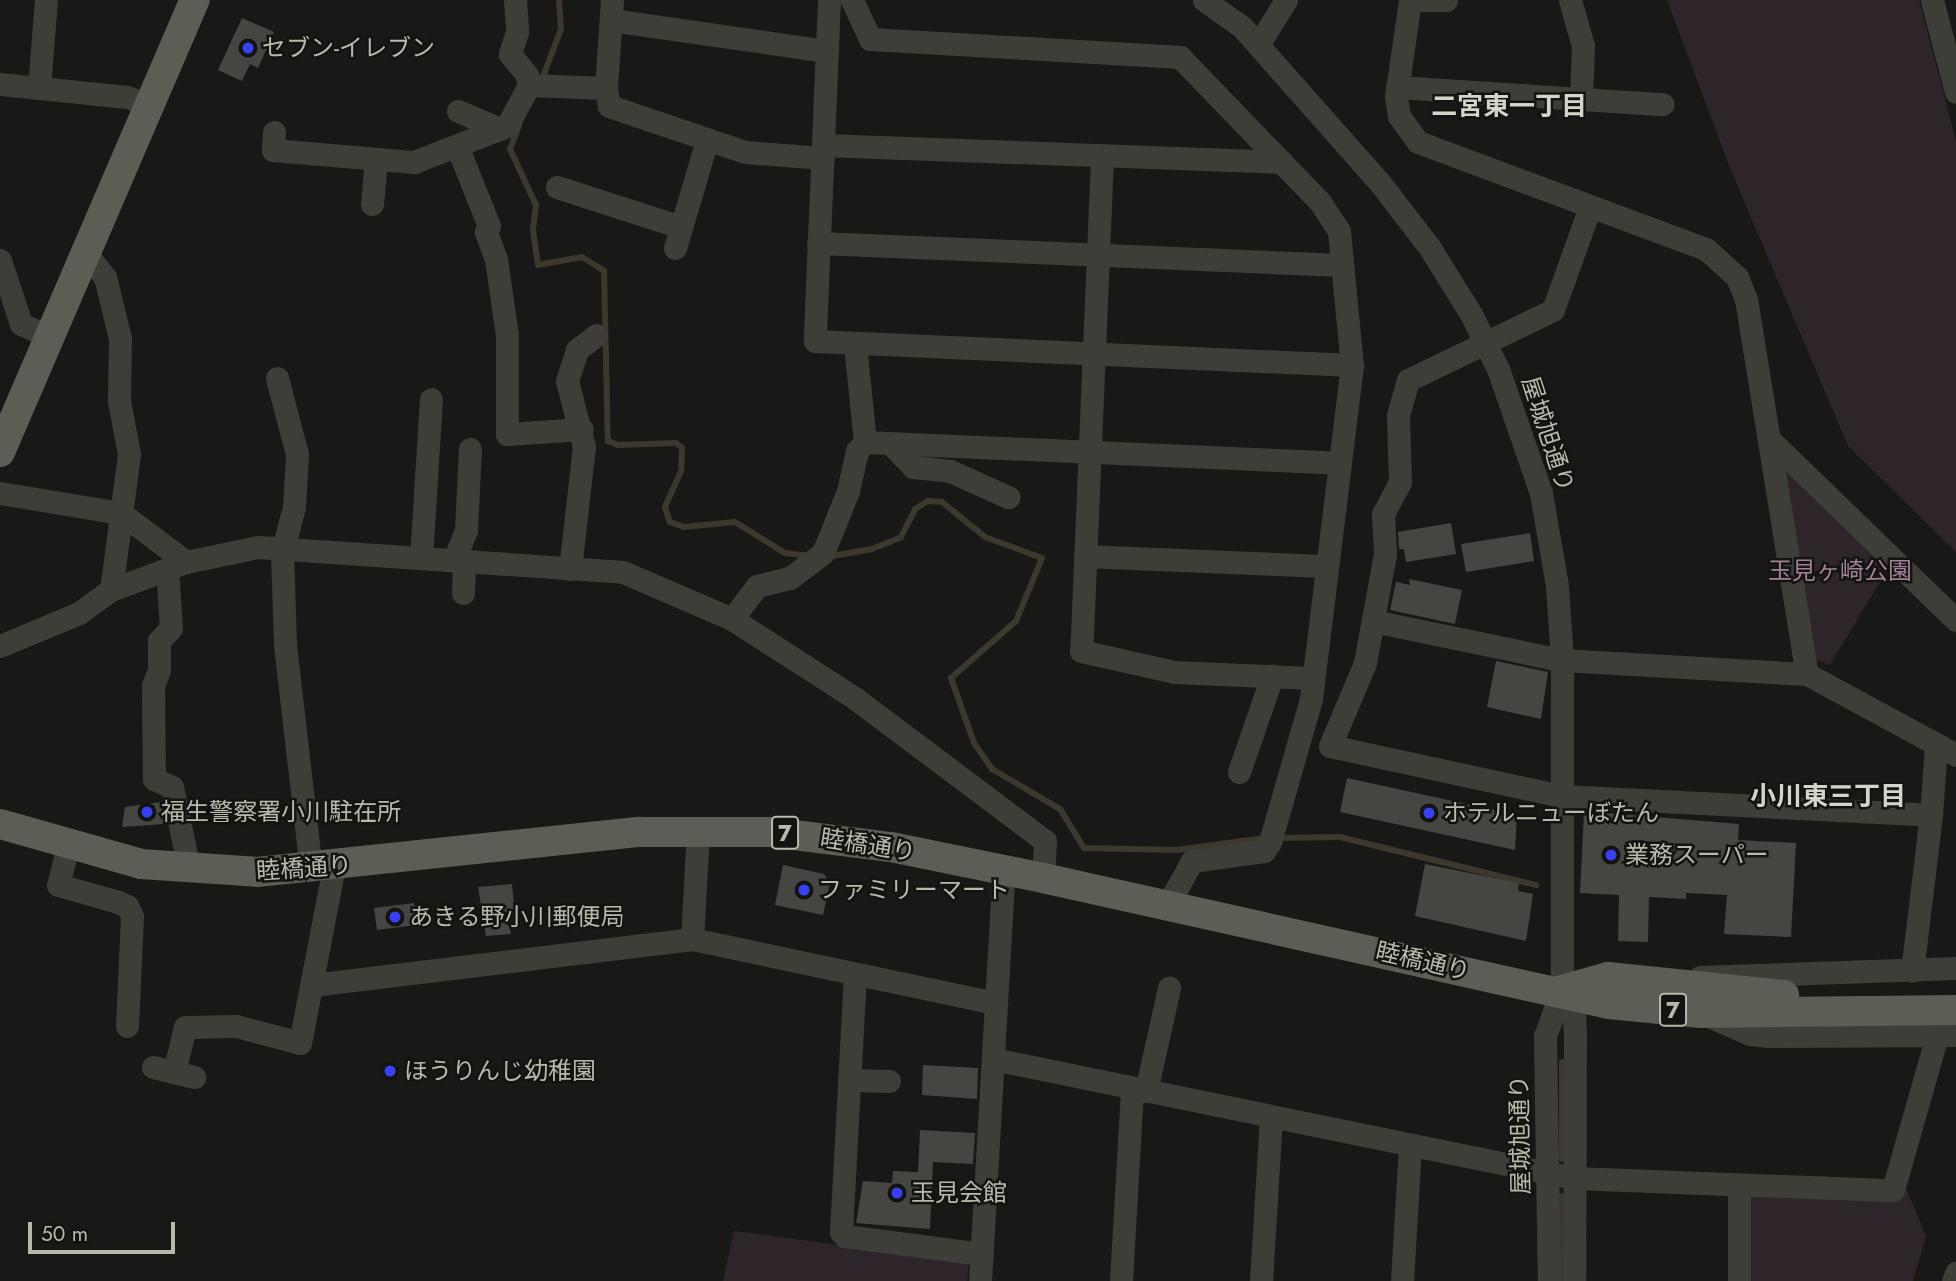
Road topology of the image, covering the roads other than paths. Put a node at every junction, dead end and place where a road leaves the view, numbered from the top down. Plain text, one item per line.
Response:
1 (47, 0) edge
2 (195, 0) edge
3 (515, 0) edge
4 (829, 0) edge
5 (852, 0) edge
6 (1205, 0) edge
7 (1286, 0) edge
8 (1410, 0) edge
9 (1446, 0) edge
10 (1570, 0) edge
11 (1932, 0) edge
12 (611, 10) edge
13 (870, 40) junction
14 (827, 44) junction
15 (1258, 45) junction
16 (0, 84) edge
17 (537, 86) junction
18 (1397, 87) junction
19 (39, 88) junction
20 (606, 88) junction
21 (1956, 92) edge
22 (1581, 99) junction
23 (1662, 104) dead end
24 (150, 105) junction
25 (458, 111) dead end
26 (500, 129) junction
27 (274, 132) dead end
28 (706, 140) junction
29 (457, 146) junction
30 (823, 151) junction
31 (1102, 158) junction
32 (376, 159) junction
33 (1282, 162) junction
34 (557, 187) dead end
35 (372, 204) dead end
36 (1590, 208) junction
37 (818, 243) junction
38 (86, 253) junction
39 (1097, 255) junction
40 (0, 260) edge
41 (1342, 265) junction
42 (596, 335) dead end
43 (50, 337) junction
44 (1485, 341) junction
45 (855, 344) junction
46 (1093, 356) junction
47 (1352, 365) junction
48 (277, 378) dead end
49 (431, 399) dead end
50 (582, 429) junction
51 (1770, 440) junction
52 (865, 442) junction
53 (891, 444) junction
54 (470, 449) dead end
55 (0, 452) edge
56 (1090, 455) junction
57 (1340, 463) junction
58 (0, 493) edge
59 (1008, 497) dead end
60 (121, 513) junction
61 (287, 546) junction
62 (1085, 556) junction
63 (421, 558) junction
64 (459, 561) junction
65 (176, 566) junction
66 (1327, 566) junction
67 (570, 569) junction
68 (111, 590) junction
69 (463, 593) dead end
70 (732, 619) junction
71 (1956, 620) edge
72 (1373, 621) junction
73 (0, 646) edge
74 (1562, 660) junction
75 (1807, 674) junction
76 (1272, 676) junction
77 (1313, 678) junction
78 (1946, 750) edge
79 (1239, 772) dead end
80 (1562, 796) junction
81 (1931, 815) junction
82 (0, 824) edge
83 (698, 830) junction
84 (68, 846) junction
85 (323, 868) junction
86 (189, 869) junction
87 (1004, 870) junction
88 (1044, 878) junction
89 (1168, 904) junction
90 (692, 939) junction
91 (1956, 968) edge
92 (1912, 971) junction
93 (855, 974) junction
94 (1655, 982) junction
95 (312, 985) junction
96 (1168, 988) dead end
97 (1562, 990) junction
98 (1956, 992) edge
99 (996, 1003) junction
100 (1786, 1004) junction
101 (1956, 1010) edge
102 (1702, 1013) junction
103 (127, 1026) dead end
104 (1947, 1036) edge
105 (993, 1059) junction
106 (174, 1072) dead end
107 (849, 1080) junction
108 (889, 1081) dead end
109 (1139, 1089) junction
110 (1271, 1117) junction
111 (1410, 1146) junction
112 (1547, 1173) junction
113 (1574, 1178) junction
114 (1739, 1185) junction
115 (982, 1254) junction
116 (1956, 1273) edge
117 (980, 1281) edge
118 (1121, 1281) edge
119 (1261, 1281) edge
120 (1402, 1281) edge
121 (1549, 1281) edge
122 (1574, 1281) edge
123 (1739, 1281) edge
124 (1953, 1281) edge

1 - 19 street
2 - 24 main road
3 - 17 street
4 - 14 street
5 - 13 street
6 - 15 street, 屋城旭通り
7 - 15 street
8 - 9 street
8 - 18 street
10 - 22 street
11 - 21 street
12 - 14 street
12 - 20 street
13 - 14 street
13 - 33 street
14 - 30 street
15 - 44 street, 屋城旭通り
16 - 19 street
17 - 20 street
17 - 26 street
18 - 22 street
18 - 36 street
19 - 24 street
20 - 28 street
22 - 23 street
24 - 38 main road
25 - 26 street
26 - 29 street
27 - 32 street
28 - 30 street
28 - 34 street
29 - 32 street
29 - 50 street
30 - 31 street
30 - 37 street
31 - 33 street
31 - 39 street
32 - 35 street
33 - 41 street
36 - 44 street
36 - 51 street
37 - 39 street
37 - 45 street
38 - 43 main road
38 - 60 street
39 - 41 street
39 - 46 street
40 - 43 street
41 - 47 street
42 - 50 street
43 - 55 main road
44 - 72 street
44 - 74 street, 屋城旭通り
45 - 46 street
45 - 52 street
46 - 47 street
46 - 56 street
47 - 57 street
48 - 61 street
49 - 63 street
50 - 67 street
51 - 71 street
51 - 75 street
52 - 53 street
52 - 70 street
53 - 56 street
53 - 59 street
54 - 64 street
56 - 57 street
56 - 62 street
57 - 66 street
58 - 60 street
60 - 65 street
60 - 68 street
61 - 63 street
61 - 65 street
61 - 85 street
62 - 66 street
62 - 76 street
63 - 64 street
64 - 67 street
64 - 69 street
65 - 68 street
65 - 86 street
66 - 77 street
67 - 70 street
68 - 73 street
70 - 88 street
72 - 74 street
72 - 80 street
74 - 75 street
74 - 80 street, 屋城旭通り
75 - 78 street
76 - 77 street
76 - 79 street
77 - 89 street
78 - 81 street
80 - 81 street
80 - 97 street, 屋城旭通り
81 - 92 street
82 - 84 main road, 睦橋通り / 7
83 - 85 main road, 睦橋通り / 7
83 - 87 main road, 睦橋通り / 7
83 - 90 street
84 - 86 main road, 睦橋通り / 7
84 - 103 street
85 - 86 main road, 睦橋通り / 7
85 - 95 street
87 - 88 main road, 睦橋通り / 7
87 - 99 street
88 - 89 main road, 睦橋通り / 7
89 - 97 main road, 睦橋通り / 7
90 - 93 street
90 - 95 street
91 - 92 street
92 - 94 street
93 - 99 street
93 - 107 street
94 - 97 main road, 睦橋通り / 7
94 - 100 main road, 睦橋通り / 7
95 - 106 street
96 - 109 street
97 - 102 main road, 睦橋通り / 7
97 - 112 street, 屋城旭通り
97 - 113 street, 屋城旭通り
98 - 100 main road, 睦橋通り / 7
99 - 105 street
100 - 101 main road, 睦橋通り / 7
100 - 102 main road, 睦橋通り / 7
102 - 104 street
104 - 114 street
105 - 109 street
105 - 115 street
107 - 108 street
107 - 115 street
109 - 110 street
109 - 118 street
110 - 111 street
110 - 119 street
111 - 112 street
111 - 120 street
112 - 113 street
112 - 121 street, 屋城旭通り
113 - 114 street
113 - 122 street, 屋城旭通り
114 - 123 street
115 - 117 street
116 - 124 street

